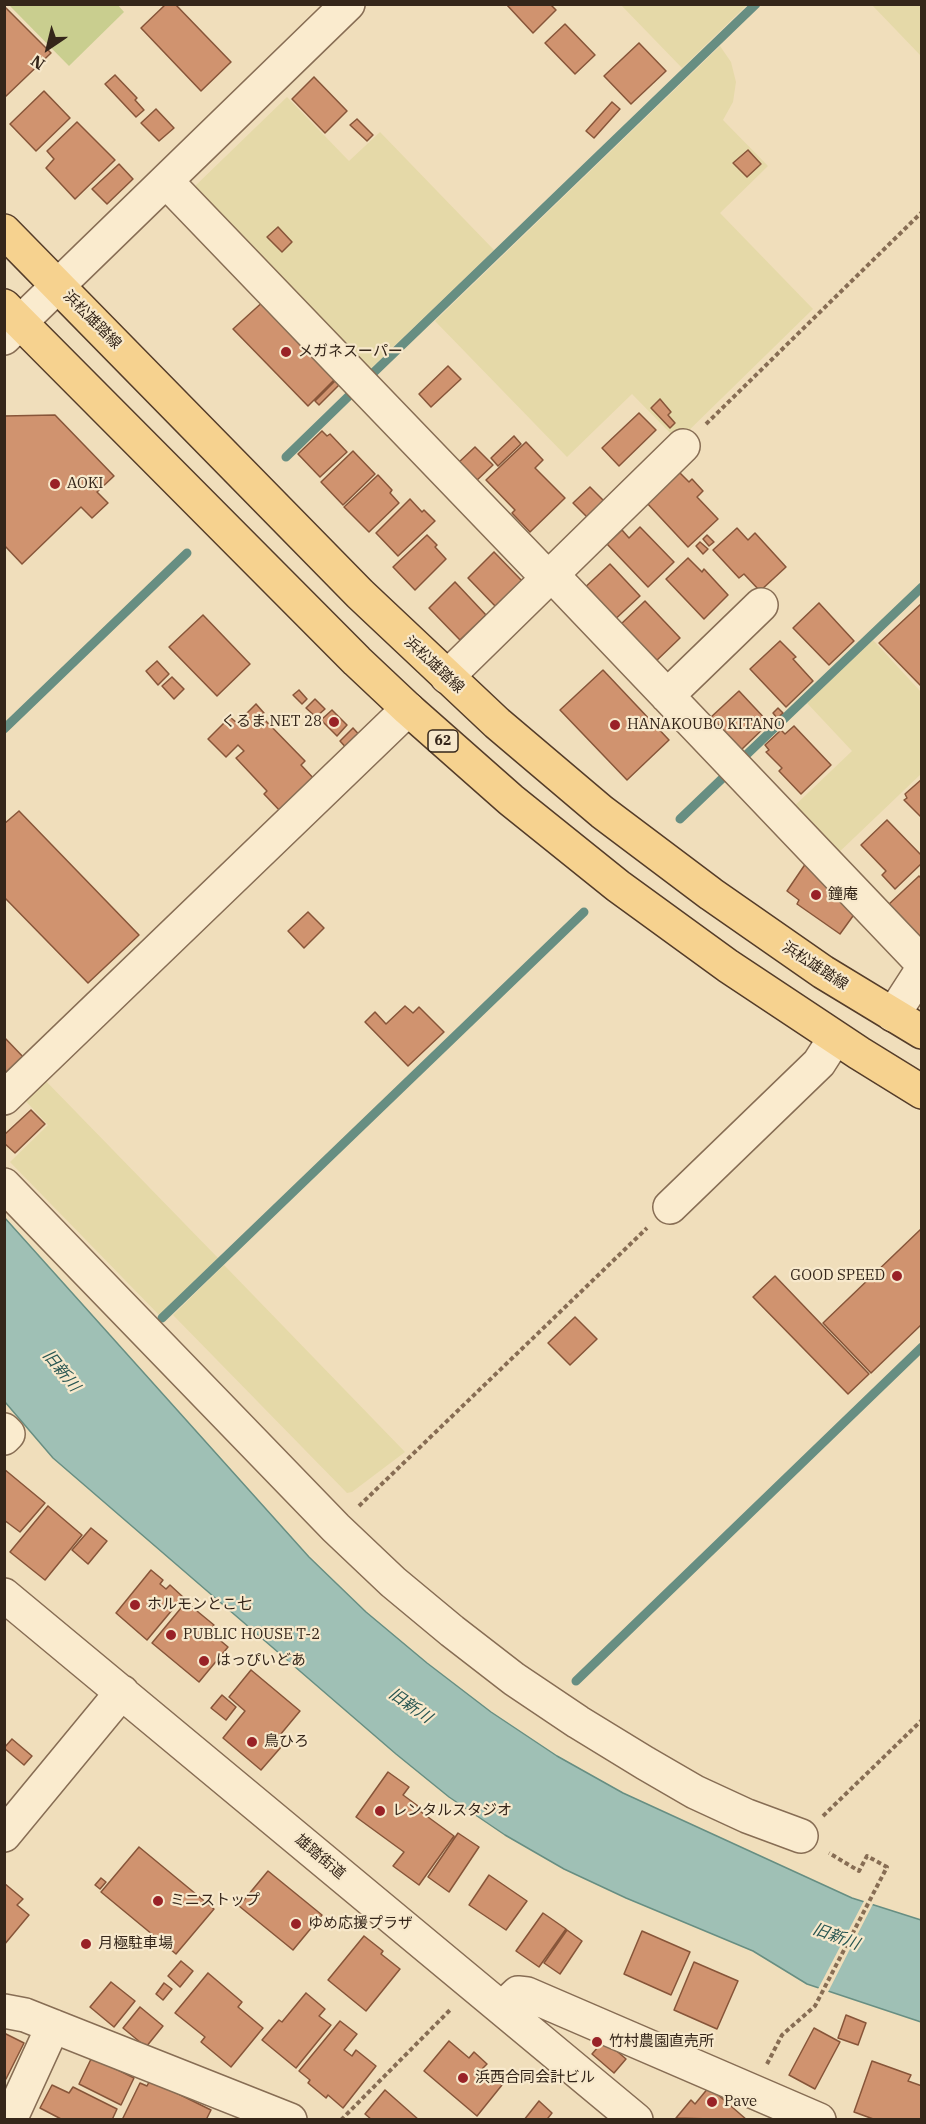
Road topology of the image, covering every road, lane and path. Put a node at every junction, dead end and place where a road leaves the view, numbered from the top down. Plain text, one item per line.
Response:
1 (348, 4) edge
2 (166, 182) junction
3 (921, 212) edge
4 (4, 231) edge
5 (58, 286) junction
6 (10, 322) edge
7 (683, 446) joint
8 (550, 576) junction
9 (761, 605) dead end
10 (447, 677) junction
11 (667, 696) junction
12 (408, 709) junction
13 (921, 963) edge
14 (921, 970) edge
15 (893, 1015) junction
16 (921, 1032) edge
17 (835, 1038) junction
18 (921, 1092) edge
19 (4, 1098) edge
20 (4, 1185) edge
21 (670, 1207) joint
22 (4, 1430) edge
23 (4, 1438) edge
24 (336, 1528) junction
25 (4, 1595) edge
26 (122, 1692) junction
27 (921, 1720) edge
28 (4, 1834) edge
29 (801, 1836) joint
30 (859, 1871) dead end
31 (473, 1984) junction
32 (502, 2008) junction
33 (4, 2011) edge
34 (53, 2026) junction
35 (782, 2036) dead end
36 (9, 2120) edge
37 (290, 2120) edge
38 (341, 2120) edge
39 (636, 2120) edge
40 (819, 2120) edge

1 - 2 street
2 - 5 street
2 - 8 street
3 - 7 path
4 - 5 main road, 浜松雄踏線
5 - 6 street
5 - 10 main road, 浜松雄踏線
6 - 12 main road, 62
7 - 8 street
8 - 10 street
8 - 11 street
9 - 11 street
10 - 15 main road, 浜松雄踏線
11 - 13 street
12 - 17 main road, 62
12 - 19 street
14 - 15 street
15 - 16 main road, 浜松雄踏線
17 - 18 main road, 62
17 - 21 street
20 - 24 street
21 - 24 path
22 - 23 street
24 - 29 street
25 - 26 street, 雄踏街道
26 - 28 street
26 - 31 street, 雄踏街道
27 - 29 path
30 - 35 path
31 - 32 street, 雄踏街道
31 - 38 path
32 - 39 street, 雄踏街道
32 - 40 street
33 - 34 street
34 - 36 street
34 - 37 street

